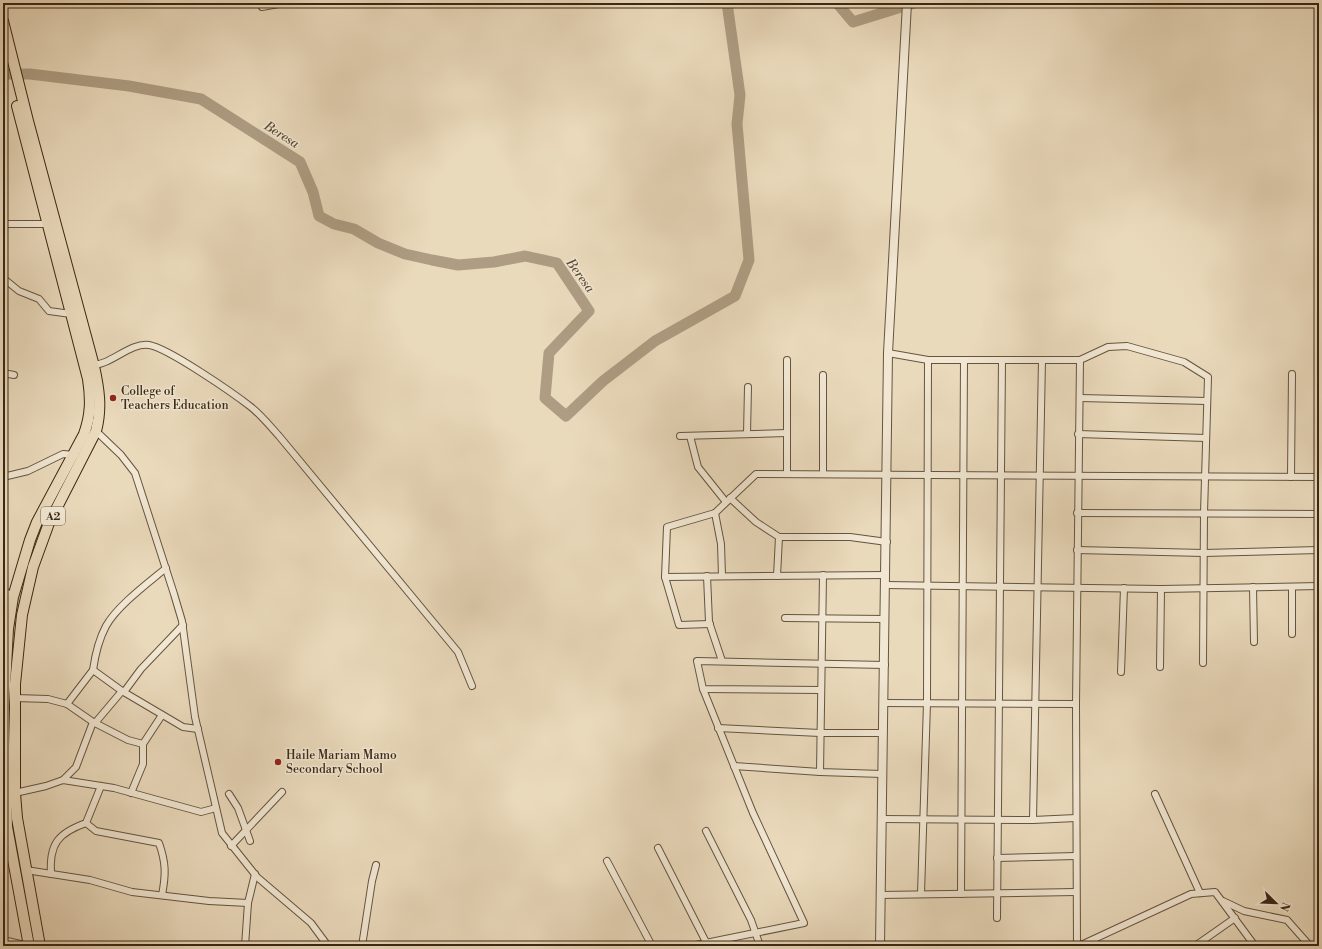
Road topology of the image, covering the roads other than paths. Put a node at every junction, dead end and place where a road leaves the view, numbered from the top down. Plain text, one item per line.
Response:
1 (284, 3) edge
2 (907, 3) edge
3 (262, 8) dead end
4 (3, 21) edge
5 (6, 51) edge
6 (51, 224) junction
7 (5, 225) edge
8 (3, 278) edge
9 (71, 314) junction
10 (888, 353) junction
11 (787, 360) dead end
12 (928, 360) junction
13 (964, 360) junction
14 (1002, 360) junction
15 (1042, 360) junction
16 (1080, 360) junction
17 (89, 365) junction
18 (3, 373) edge
19 (1292, 374) dead end
20 (14, 375) dead end
21 (823, 375) dead end
22 (748, 387) dead end
23 (1080, 398) junction
24 (1207, 401) junction
25 (96, 432) junction
26 (787, 433) junction
27 (747, 434) junction
28 (1078, 434) junction
29 (680, 436) dead end
30 (690, 436) junction
31 (1206, 438) junction
32 (77, 456) junction
33 (787, 474) junction
34 (823, 474) junction
35 (888, 474) junction
36 (928, 474) junction
37 (962, 475) junction
38 (1001, 475) junction
39 (1040, 475) junction
40 (1077, 475) junction
41 (3, 477) edge
42 (1205, 477) junction
43 (1292, 477) junction
44 (1319, 477) edge
45 (728, 500) junction
46 (715, 513) junction
47 (1077, 513) junction
48 (1204, 513) junction
49 (1319, 514) edge
50 (779, 537) junction
51 (887, 542) junction
52 (1077, 550) junction
53 (1319, 550) edge
54 (1204, 553) junction
55 (166, 568) junction
56 (823, 575) junction
57 (886, 575) junction
58 (707, 576) junction
59 (722, 576) junction
60 (777, 576) junction
61 (666, 577) junction
62 (886, 585) junction
63 (926, 585) junction
64 (962, 586) junction
65 (1000, 586) junction
66 (1292, 586) junction
67 (1319, 586) edge
68 (1038, 587) junction
69 (1076, 587) junction
70 (1253, 587) junction
71 (1124, 588) junction
72 (1161, 589) junction
73 (1204, 589) junction
74 (3, 590) edge
75 (13, 597) junction
76 (785, 618) dead end
77 (822, 619) junction
78 (885, 619) junction
79 (710, 624) junction
80 (183, 625) junction
81 (1292, 634) dead end
82 (1254, 642) dead end
83 (5, 656) edge
84 (722, 661) junction
85 (821, 664) junction
86 (1203, 664) dead end
87 (885, 665) junction
88 (1160, 667) dead end
89 (93, 670) junction
90 (1120, 672) dead end
91 (472, 686) dead end
92 (703, 689) junction
93 (820, 690) junction
94 (123, 692) junction
95 (15, 698) junction
96 (884, 703) junction
97 (927, 703) junction
98 (962, 703) junction
99 (999, 703) junction
100 (1036, 703) junction
101 (67, 704) junction
102 (1076, 704) junction
103 (162, 715) junction
104 (94, 722) junction
105 (718, 728) junction
106 (198, 729) junction
107 (820, 733) junction
108 (883, 733) junction
109 (143, 744) junction
110 (734, 766) junction
111 (820, 772) junction
112 (882, 774) junction
113 (63, 780) junction
114 (100, 786) junction
115 (282, 792) dead end
116 (8, 793) edge
117 (131, 793) junction
118 (229, 794) dead end
119 (1155, 794) dead end
120 (216, 808) junction
121 (1076, 818) junction
122 (881, 819) junction
123 (922, 820) junction
124 (962, 820) junction
125 (998, 820) junction
126 (1033, 820) junction
127 (86, 823) junction
128 (246, 830) junction
129 (706, 831) dead end
130 (250, 841) dead end
131 (232, 846) junction
132 (658, 848) dead end
133 (1076, 856) junction
134 (997, 858) junction
135 (607, 861) dead end
136 (376, 865) dead end
137 (26, 870) junction
138 (51, 874) junction
139 (255, 874) junction
140 (1076, 892) junction
141 (1200, 893) junction
142 (921, 894) junction
143 (961, 894) junction
144 (997, 894) junction
145 (162, 895) junction
146 (880, 896) junction
147 (1222, 900) junction
148 (248, 903) junction
149 (997, 918) dead end
150 (1235, 918) junction
151 (756, 934) junction
152 (3, 940) edge
153 (708, 944) edge
154 (29, 946) edge
155 (40, 946) edge
156 (245, 946) edge
157 (328, 946) edge
158 (362, 946) edge
159 (652, 946) edge
160 (691, 946) edge
161 (760, 946) edge
162 (880, 946) edge
163 (1078, 946) edge
164 (1195, 946) edge
165 (1255, 946) edge
166 (1310, 946) edge

1 - 3 street
2 - 10 street
4 - 5 highway, A2
5 - 6 highway, A2
6 - 7 street
6 - 9 highway, A2
6 - 17 highway, A2
8 - 9 street
9 - 17 highway, A2
10 - 12 street
10 - 35 street
11 - 26 street
12 - 13 street
12 - 36 street
13 - 14 street
13 - 37 street
14 - 15 street
14 - 38 street
15 - 16 street
15 - 39 street
16 - 23 street
16 - 24 street
17 - 25 highway, A2
17 - 32 highway, A2
17 - 91 street
18 - 20 street
19 - 43 street
21 - 34 street
22 - 27 street
23 - 24 street
23 - 28 street
24 - 31 street
25 - 32 highway, A2
25 - 55 street
26 - 27 street
26 - 33 street
27 - 30 street
28 - 31 street
28 - 40 street
29 - 30 street
30 - 45 street
31 - 42 street
32 - 41 street
32 - 75 highway, A2
32 - 95 highway, A2
33 - 34 street
33 - 45 street
34 - 35 street
35 - 36 street
35 - 51 street
36 - 37 street
36 - 63 street
37 - 38 street
37 - 64 street
38 - 39 street
38 - 65 street
39 - 40 street
39 - 68 street
40 - 42 street
40 - 47 street
42 - 43 street
42 - 48 street
43 - 44 street
45 - 46 street
45 - 50 street
46 - 59 street
46 - 61 street
47 - 48 street
47 - 52 street
48 - 49 street
48 - 54 street
50 - 51 street
50 - 60 street
51 - 57 street
52 - 54 street
52 - 69 street
53 - 54 street
54 - 73 street
55 - 80 street
55 - 89 street
56 - 57 street
56 - 60 street
56 - 77 street
57 - 62 street
58 - 59 street
58 - 61 street
58 - 79 street
59 - 60 street
61 - 79 street
62 - 63 street
62 - 78 street
63 - 64 street
63 - 97 street
64 - 65 street
64 - 98 street
65 - 68 street
65 - 99 street
66 - 67 street
66 - 70 street
66 - 81 street
68 - 69 street
68 - 100 street
69 - 71 street
69 - 102 street
70 - 73 street
70 - 82 street
71 - 72 street
71 - 90 street
72 - 73 street
72 - 88 street
73 - 86 street
74 - 75 street
75 - 83 highway, A2
76 - 77 street
77 - 78 street
77 - 85 street
78 - 87 street
79 - 84 street
80 - 94 street
80 - 106 street
83 - 116 highway, A2
84 - 85 street
84 - 92 street
85 - 87 street
85 - 93 street
87 - 96 street
89 - 94 street
89 - 101 street
92 - 93 street
92 - 105 street
93 - 107 street
94 - 103 street
94 - 104 street
95 - 101 street
95 - 116 highway, A2
96 - 97 street
96 - 108 street
97 - 98 street
97 - 123 street
98 - 99 street
98 - 124 street
99 - 100 street
99 - 125 street
100 - 102 street
100 - 126 street
101 - 104 street
102 - 121 street
103 - 106 street
103 - 109 street
104 - 109 street
104 - 113 street
105 - 107 street
105 - 110 street
106 - 120 street
107 - 108 street
107 - 111 street
108 - 112 street
109 - 117 street
110 - 111 street
110 - 151 street
111 - 112 street
112 - 122 street
113 - 114 street
113 - 116 street
114 - 117 street
114 - 127 street
115 - 128 street
116 - 137 highway, A2
116 - 154 highway, A2
117 - 120 street
118 - 128 street
119 - 141 street
120 - 131 street
121 - 126 street
121 - 133 street
122 - 123 street
122 - 146 street
123 - 124 street
123 - 142 street
124 - 125 street
124 - 143 street
125 - 126 street
125 - 134 street
127 - 138 street
127 - 145 street
128 - 130 street
128 - 131 street
129 - 151 street
131 - 139 street
132 - 153 street
133 - 134 street
133 - 140 street
134 - 144 street
135 - 159 street
136 - 158 street
137 - 138 street
137 - 155 highway, A2
138 - 145 street
139 - 148 street
139 - 157 street
140 - 144 street
140 - 163 street
141 - 147 street
141 - 163 street
142 - 143 street
142 - 146 street
143 - 144 street
144 - 149 street
145 - 148 street
146 - 162 street
147 - 150 street
147 - 166 street
148 - 156 street
150 - 164 street
150 - 165 street
151 - 153 street
151 - 161 street
152 - 154 street
153 - 160 street

